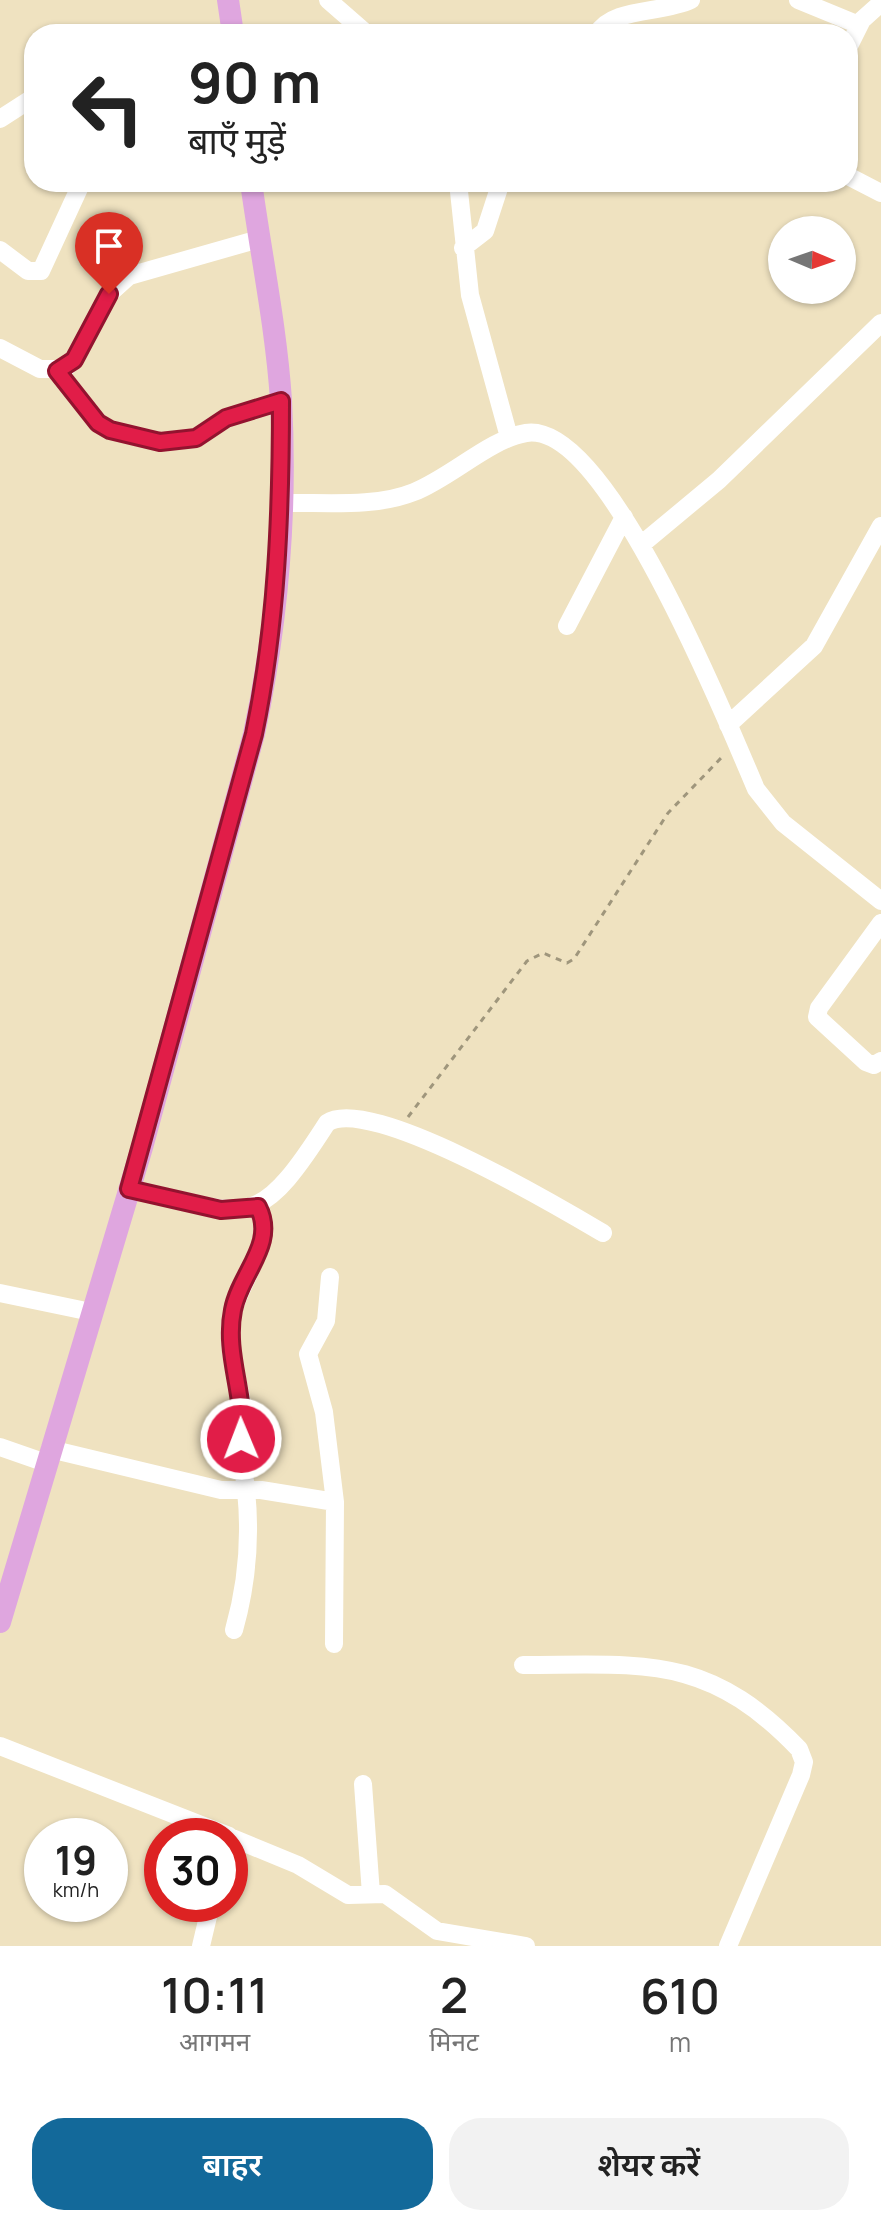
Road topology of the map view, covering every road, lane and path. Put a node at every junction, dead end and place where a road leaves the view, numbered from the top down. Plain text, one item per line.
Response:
1 (228, 0) edge
2 (328, 0) edge
3 (691, 0) edge
4 (798, 0) edge
5 (881, 3) edge
6 (232, 24) edge
7 (356, 24) edge
8 (606, 24) edge
9 (857, 24) edge
10 (859, 25) edge
11 (24, 103) edge
12 (0, 119) edge
13 (858, 181) edge
14 (77, 192) edge
15 (252, 192) edge
16 (459, 192) edge
17 (498, 192) edge
18 (881, 193) edge
19 (259, 239) junction
20 (463, 248) junction
21 (0, 250) edge
22 (881, 323) edge
23 (0, 348) edge
24 (57, 371) junction
25 (281, 401) junction
26 (509, 437) junction
27 (281, 503) junction
28 (624, 517) junction
29 (881, 526) edge
30 (642, 544) junction
31 (567, 626) dead end
32 (728, 725) junction
33 (736, 743) junction
34 (881, 901) edge
35 (881, 923) edge
36 (881, 1061) edge
37 (396, 1131) junction
38 (130, 1183) junction
39 (258, 1207) junction
40 (603, 1233) dead end
41 (330, 1277) dead end
42 (0, 1293) edge
43 (91, 1312) junction
44 (0, 1447) edge
45 (48, 1456) junction
46 (246, 1490) junction
47 (335, 1502) junction
48 (0, 1622) edge
49 (234, 1630) dead end
50 (334, 1644) dead end
51 (523, 1665) dead end
52 (0, 1746) edge
53 (363, 1784) dead end
54 (182, 1818) edge
55 (248, 1844) edge
56 (371, 1894) junction
57 (207, 1922) edge
58 (201, 1946) edge
59 (526, 1946) edge
60 (728, 1946) edge

1 - 6 main road
2 - 7 street
3 - 8 street
4 - 9 street
5 - 10 street
11 - 12 street
13 - 18 street
14 - 21 street
15 - 19 main road
16 - 20 street
17 - 20 street
19 - 24 street
19 - 25 main road
20 - 26 street
22 - 30 street
23 - 24 street
24 - 25 street
25 - 27 main road
26 - 27 street
26 - 28 street
27 - 38 main road
28 - 30 street
28 - 31 street
29 - 32 street
30 - 32 street
32 - 33 street
33 - 34 street
33 - 37 path
35 - 36 street
37 - 39 street
37 - 40 street
38 - 39 street
38 - 43 main road
39 - 46 street
41 - 47 street
42 - 43 street
43 - 45 main road
44 - 45 street
45 - 46 street
45 - 48 main road
46 - 47 street
46 - 49 street
47 - 50 street
51 - 60 street
52 - 54 street
53 - 56 street
55 - 56 street
56 - 59 street
57 - 58 street

